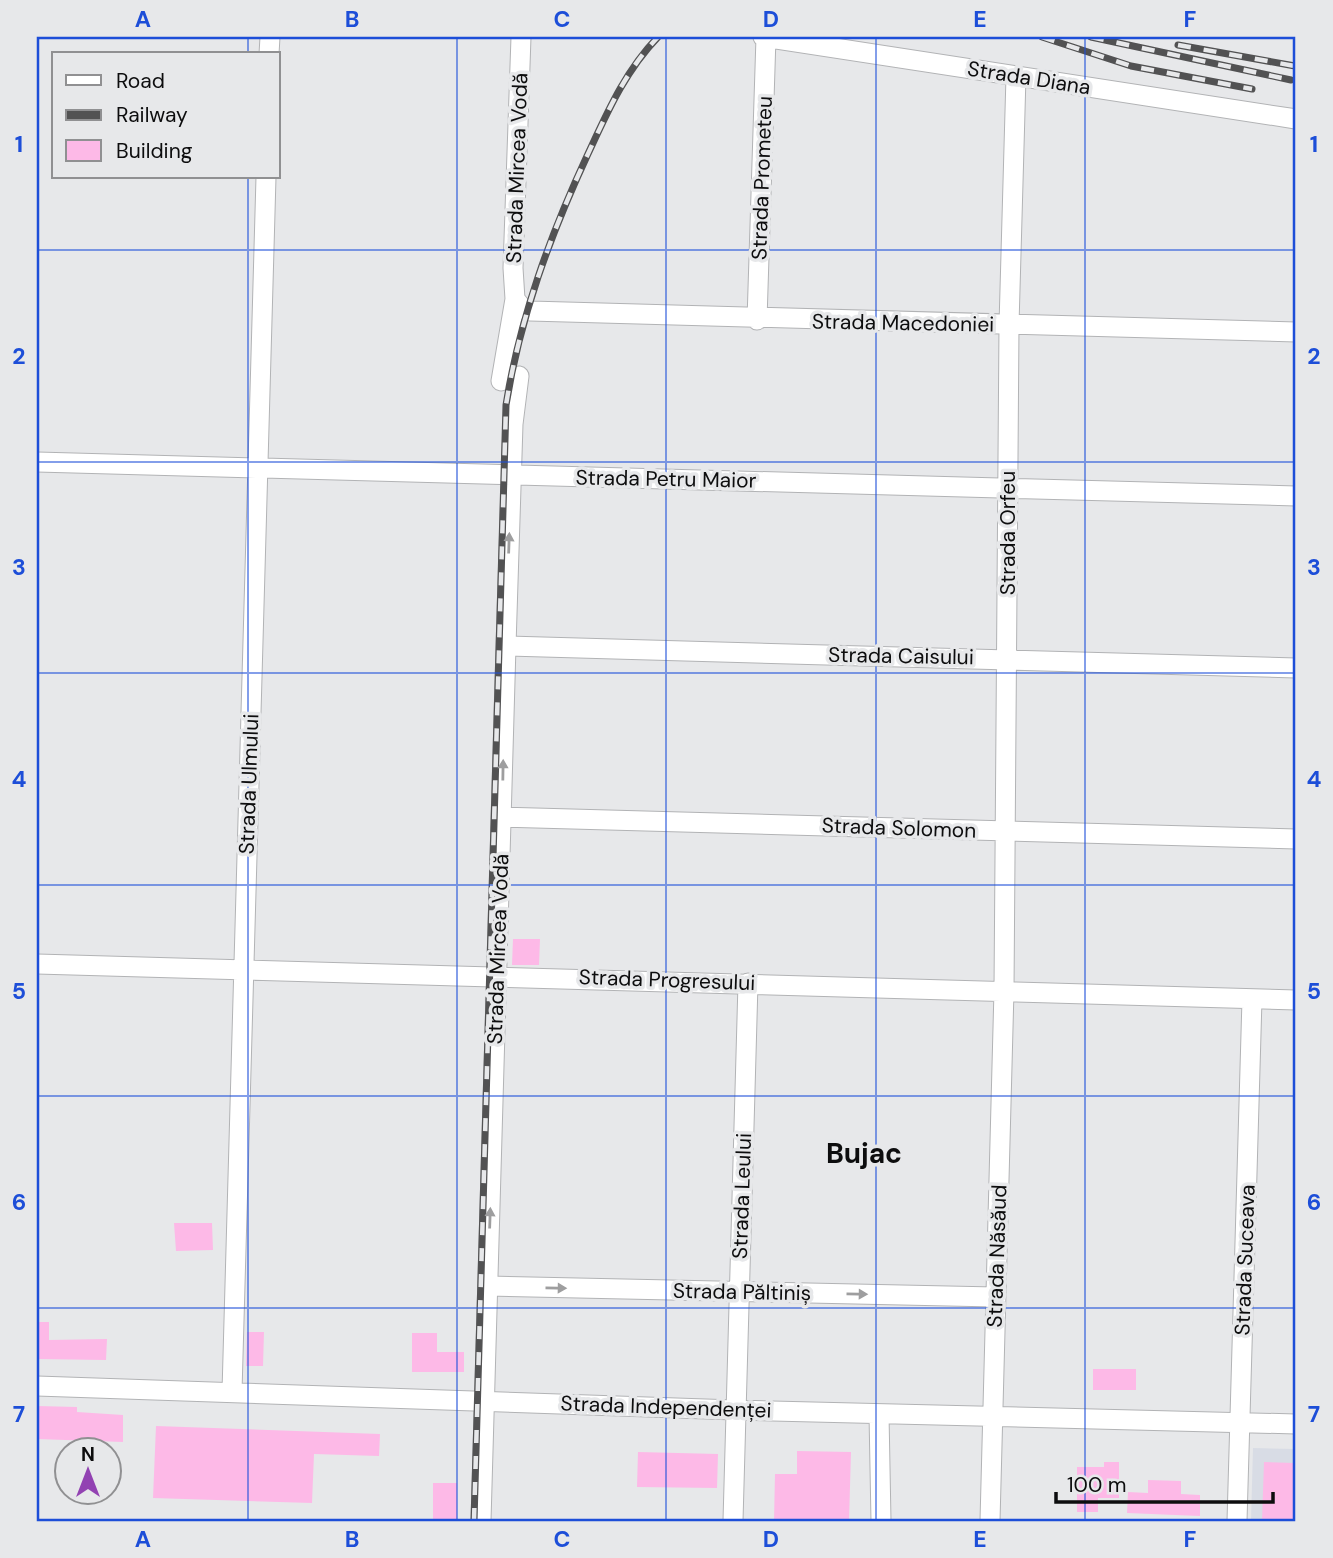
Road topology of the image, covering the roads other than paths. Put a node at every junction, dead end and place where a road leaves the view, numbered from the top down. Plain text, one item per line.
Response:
1 (521, 37) edge
2 (764, 37) edge
3 (1016, 76) junction
4 (1296, 119) edge
5 (266, 178) edge
6 (515, 299) junction
7 (757, 320) junction
8 (1009, 325) junction
9 (1296, 332) edge
10 (37, 462) edge
11 (258, 468) junction
12 (511, 476) junction
13 (1008, 488) junction
14 (1296, 496) edge
15 (506, 646) junction
16 (1008, 659) junction
17 (1296, 668) edge
18 (502, 817) junction
19 (1006, 831) junction
20 (1296, 839) edge
21 (37, 964) edge
22 (244, 969) junction
23 (498, 975) junction
24 (748, 983) junction
25 (1004, 990) junction
26 (1252, 999) junction
27 (1296, 1000) edge
28 (488, 1286) junction
29 (739, 1292) junction
30 (995, 1297) junction
31 (37, 1386) edge
32 (232, 1392) junction
33 (484, 1400) junction
34 (735, 1410) junction
35 (879, 1414) junction
36 (992, 1416) junction
37 (1241, 1423) junction
38 (1296, 1424) edge
39 (481, 1521) edge
40 (733, 1521) edge
41 (881, 1521) edge
42 (989, 1521) edge
43 (1237, 1521) edge

1 - 6 street, Strada Mircea Vodă
2 - 3 street, Strada Diana
2 - 7 street, Strada Prometeu
3 - 4 street, Strada Diana
3 - 8 street, Strada Orfeu
5 - 11 street, Strada Ulmului
6 - 7 street, Strada Macedoniei
6 - 12 street, Strada Mircea Vodă
7 - 8 street, Strada Macedoniei
8 - 9 street, Strada Macedoniei
8 - 13 street, Strada Orfeu
10 - 11 street, Strada Petru Maior
11 - 12 street, Strada Petru Maior
11 - 22 street, Strada Ulmului
12 - 13 street, Strada Petru Maior
15 -> 12 street, Strada Mircea Vodă
13 - 14 street, Strada Petru Maior
13 - 16 street, Strada Orfeu
15 - 16 street, Strada Caisului
18 -> 15 street, Strada Mircea Vodă
16 - 17 street, Strada Caisului
16 - 19 street, Strada Orfeu
18 - 19 street, Strada Solomon
18 - 23 street, Strada Mircea Vodă
19 - 20 street, Strada Solomon
19 - 25 street, Strada Orfeu
21 - 22 street, Strada Progresului
22 - 23 street, Strada Progresului
22 - 32 street, Strada Ulmului
23 - 24 street, Strada Progresului
28 -> 23 street, Strada Mircea Vodă
24 - 25 street, Strada Progresului
24 - 29 street, Strada Leului
25 - 26 street, Strada Progresului
25 - 30 street, Strada Năsăud
26 - 27 street, Strada Progresului
26 - 37 street, Strada Suceava
28 -> 29 street, Strada Păltiniș
28 - 33 street, Strada Mircea Vodă
29 -> 30 street, Strada Păltiniș
29 - 34 street, Strada Leului
30 - 36 street, Strada Năsăud
31 - 32 street, Strada Independenței
32 - 33 street, Strada Independenței
33 - 34 street, Strada Independenței
33 - 39 street, Strada Mircea Vodă
34 - 35 street, Strada Independenței
34 - 40 street, Strada Leului
35 - 36 street, Strada Independenței
35 - 41 street
36 - 37 street, Strada Independenței
36 - 42 street, Strada Năsăud
37 - 38 street, Strada Independenței
37 - 43 street, Strada Suceava

